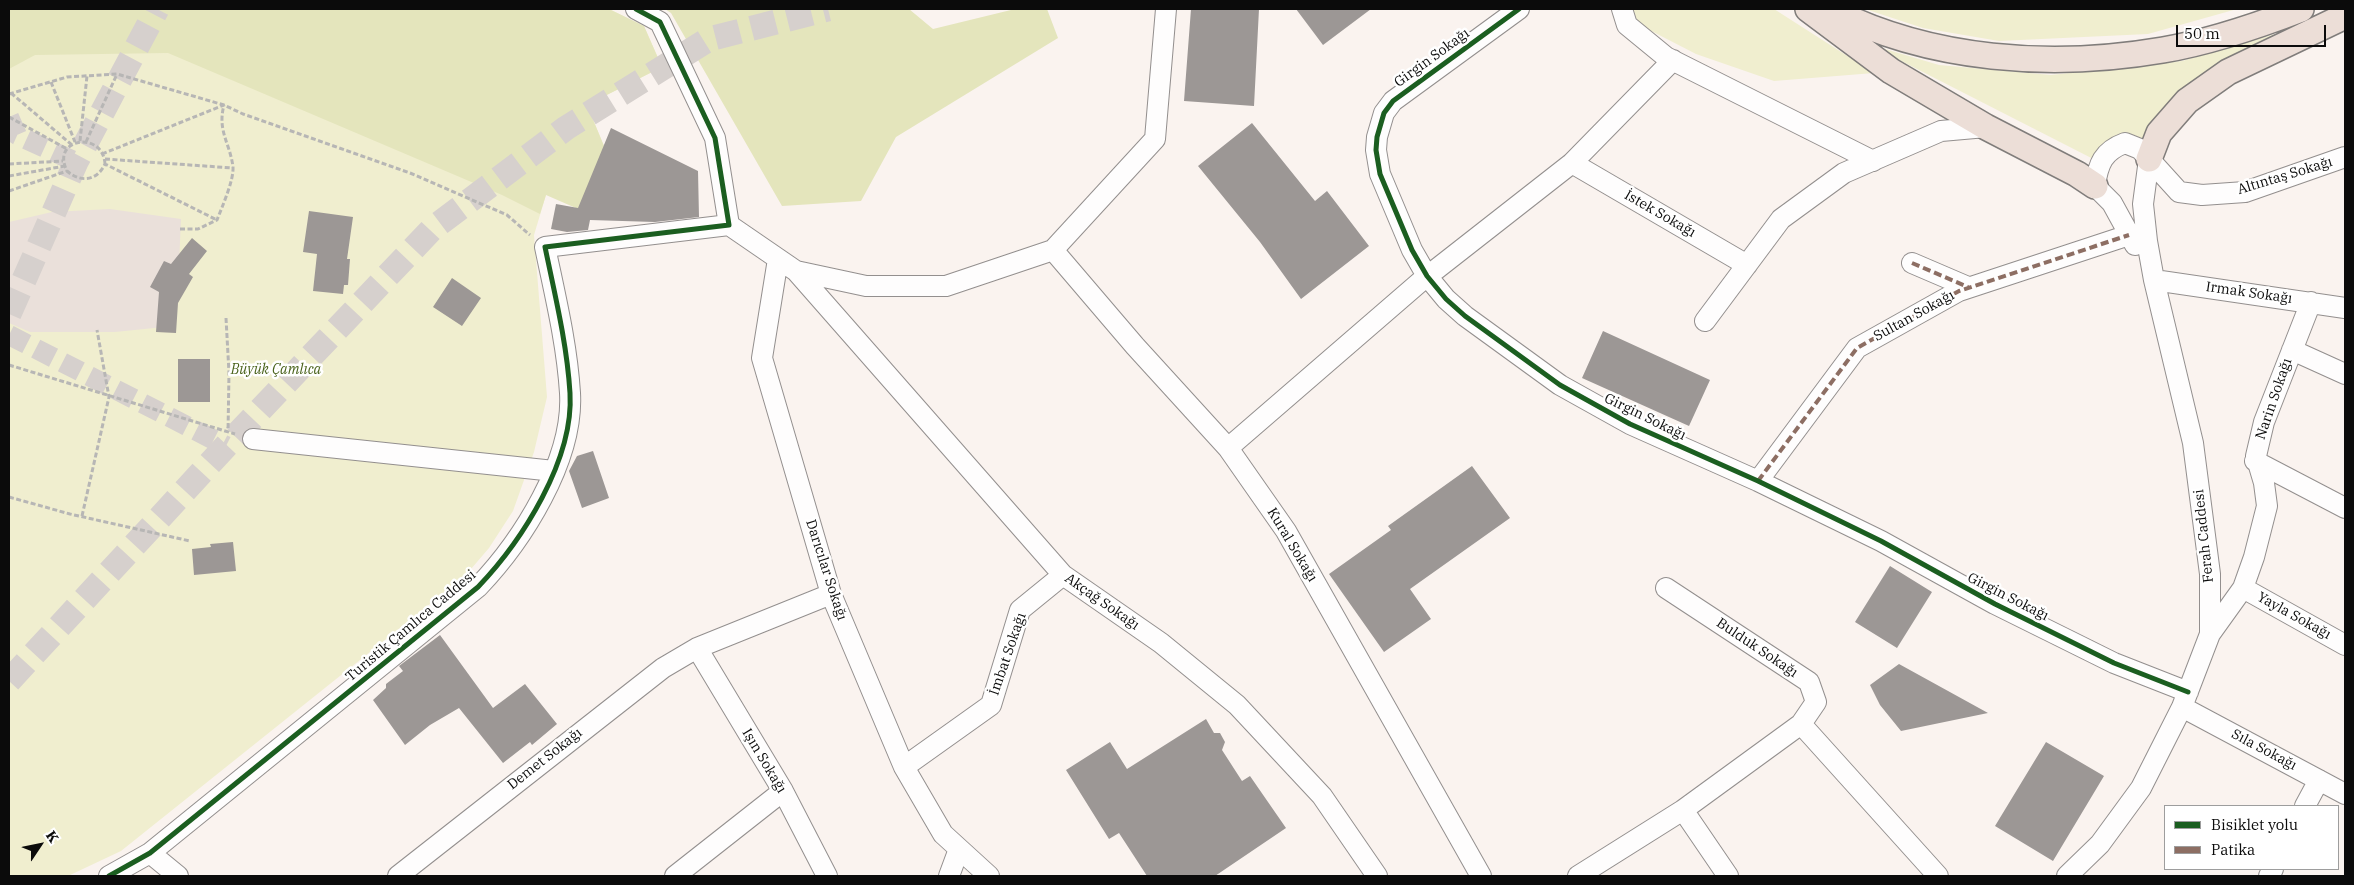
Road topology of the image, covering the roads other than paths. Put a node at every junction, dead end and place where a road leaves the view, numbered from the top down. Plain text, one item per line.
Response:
1 (636, 9) edge
2 (1166, 9) edge
3 (1519, 9) edge
4 (1622, 9) edge
5 (1808, 9) edge
6 (1829, 9) edge
7 (2301, 9) edge
8 (2345, 16) edge
9 (1673, 60) junction
10 (1986, 126) junction
11 (2345, 157) edge
12 (2149, 159) junction
13 (1873, 161) junction
14 (1572, 163) junction
15 (2095, 186) junction
16 (729, 225) junction
17 (2130, 235) junction
18 (1053, 250) junction
19 (778, 259) junction
20 (1912, 263) dead end
21 (1747, 265) junction
22 (796, 272) junction
23 (1427, 276) junction
24 (2154, 280) junction
25 (1968, 287) junction
26 (2311, 302) junction
27 (2345, 308) edge
28 (1705, 321) dead end
29 (2292, 350) junction
30 (2345, 374) edge
31 (253, 439) road end
32 (1228, 448) junction
33 (2255, 461) junction
34 (554, 471) junction
35 (1758, 481) junction
36 (2345, 508) edge
37 (1063, 575) junction
38 (1666, 588) dead end
39 (2243, 588) junction
40 (831, 594) junction
41 (2210, 634) junction
42 (2345, 644) edge
43 (696, 648) junction
44 (2185, 699) junction
45 (1801, 724) junction
46 (904, 767) junction
47 (2319, 780) junction
48 (783, 791) junction
49 (2345, 794) edge
50 (2306, 805) edge
51 (1683, 810) junction
52 (958, 849) junction
53 (150, 853) junction
54 (109, 876) edge
55 (178, 876) edge
56 (398, 876) edge
57 (675, 876) edge
58 (827, 876) edge
59 (949, 876) edge
60 (989, 876) edge
61 (1376, 876) edge
62 (1481, 876) edge
63 (1578, 876) edge
64 (1728, 876) edge
65 (1938, 876) edge
66 (2067, 876) edge

1 - 16 street
2 - 18 street
3 - 23 street, Girgin Sokağı
4 - 9 street
5 - 10 main road
6 - 7 main road
8 - 12 main road
9 - 13 street
9 - 14 street
10 - 13 street
10 - 15 main road
11 - 12 street, Altıntaş Sokağı
12 - 15 street, Altıntaş Sokağı
12 - 24 street, Ferah Caddesi
13 - 21 street
14 - 21 street, İstek Sokağı
14 - 23 street
15 - 17 street
16 - 19 street
16 - 34 street, Turistik Çamlıca Caddesi
17 - 24 street
17 - 25 street, Sultan Sokağı
18 - 22 street
18 - 32 street, Kural Sokağı
19 - 22 street
19 - 40 street, Darıcılar Sokağı
20 - 25 street
21 - 28 street
22 - 37 street, Akçağ Sokağı
23 - 32 street
23 - 35 street, Girgin Sokağı
24 - 26 street, Irmak Sokağı
24 - 41 street, Ferah Caddesi
25 - 35 street, Sultan Sokağı
26 - 27 street, Irmak Sokağı
26 - 29 street, Narin Sokağı
29 - 30 street
29 - 33 street, Narin Sokağı
31 - 34 street
32 - 62 street, Kural Sokağı
33 - 36 street
33 - 39 street
34 - 53 street, Turistik Çamlıca Caddesi
35 - 44 street, Girgin Sokağı
37 - 46 street, İmbat Sokağı
37 - 61 street, Akçağ Sokağı
38 - 45 street, Bulduk Sokağı
39 - 41 street
39 - 42 street, Yayla Sokağı
40 - 43 street, Demet Sokağı
40 - 46 street, Darıcılar Sokağı
41 - 44 street, Ferah Caddesi
43 - 48 street, Işın Sokağı
43 - 56 street, Demet Sokağı
44 - 47 street, Sıla Sokağı
44 - 66 street, Ferah Caddesi
45 - 51 street
45 - 65 street
46 - 52 street, Darıcılar Sokağı
47 - 49 street, Sıla Sokağı
47 - 50 street
48 - 57 street
48 - 58 street, Işın Sokağı
51 - 63 street
51 - 64 street
52 - 59 street
52 - 60 street, Darıcılar Sokağı
53 - 54 street, Turistik Çamlıca Caddesi
53 - 55 street

